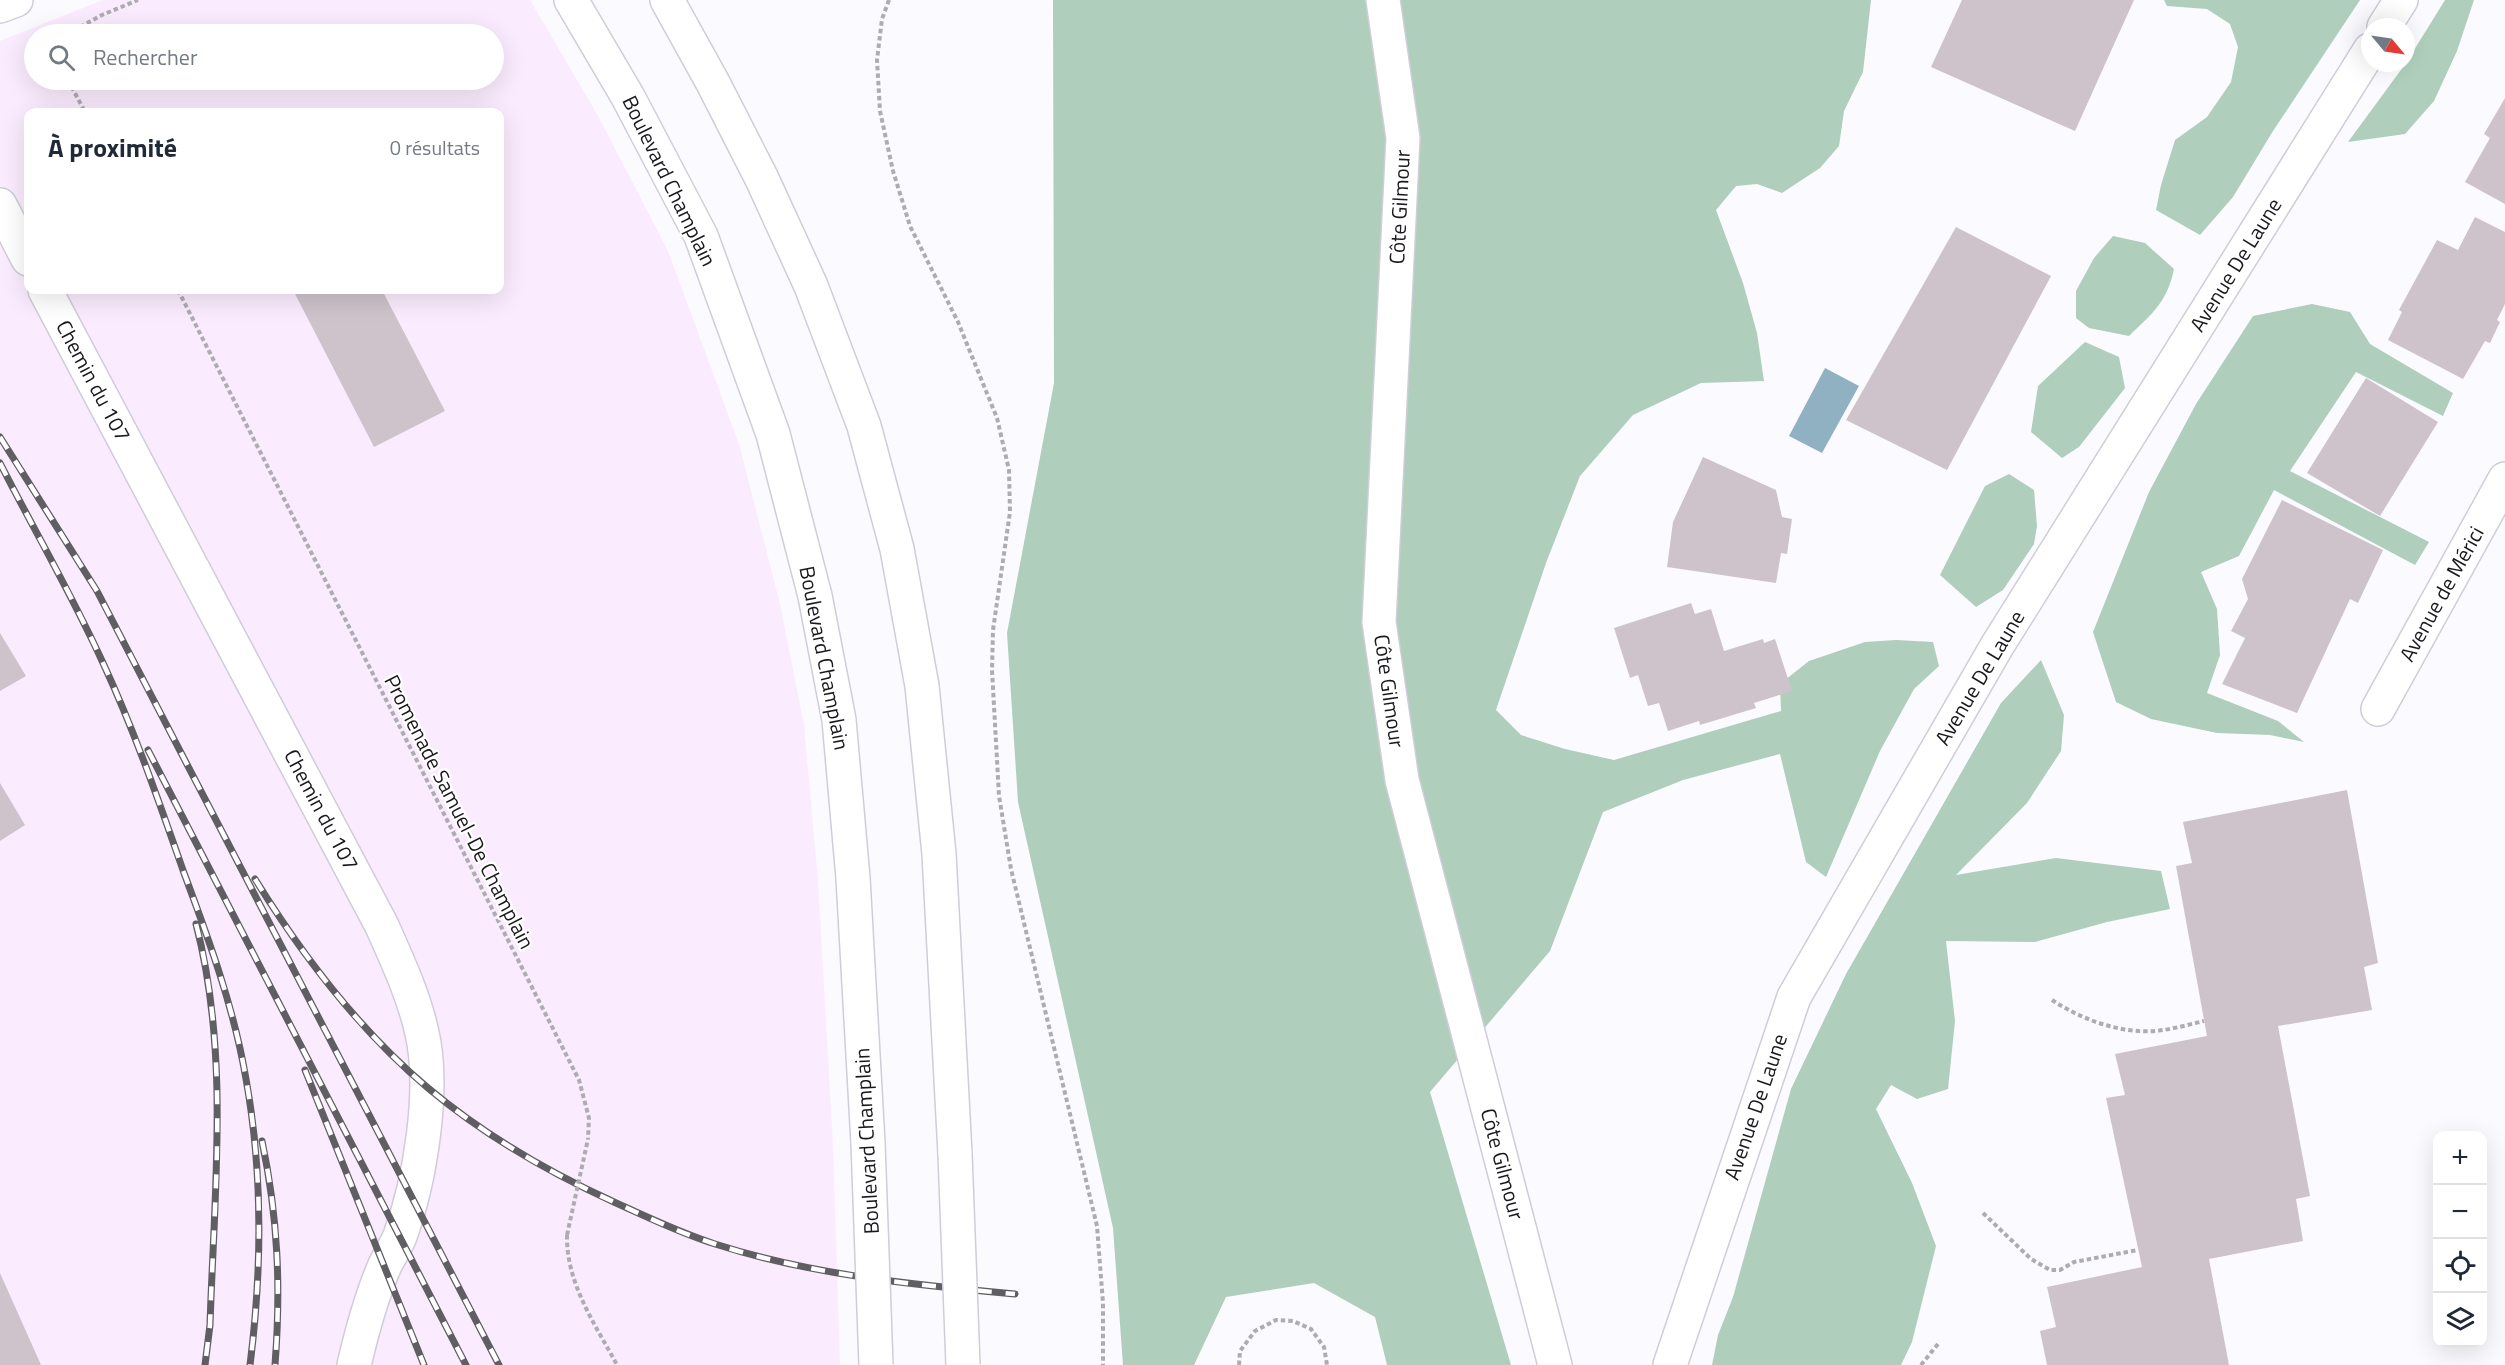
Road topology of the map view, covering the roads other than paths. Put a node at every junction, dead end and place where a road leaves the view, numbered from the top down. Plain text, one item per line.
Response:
1 (16, 0) edge
2 (571, 0) edge
3 (667, 0) edge
4 (1383, 0) edge
5 (2401, 0) edge
6 (0, 6) edge
7 (2390, 18) edge
8 (2361, 64) edge
9 (0, 205) edge
10 (24, 251) edge
11 (47, 294) edge
12 (2505, 479) edge
13 (2378, 709) dead end
14 (1666, 1359) edge
15 (354, 1365) edge
16 (876, 1365) edge
17 (963, 1365) edge
18 (1555, 1365) edge

1 - 6 street
2 - 16 street, Boulevard Champlain, bridge
3 - 17 street, bridge
4 - 18 street, Côte Gilmour
5 - 7 street
8 - 14 street, Avenue De Laune
9 - 10 street
11 - 15 street, Chemin du 107
12 - 13 street, Avenue de Mérici

